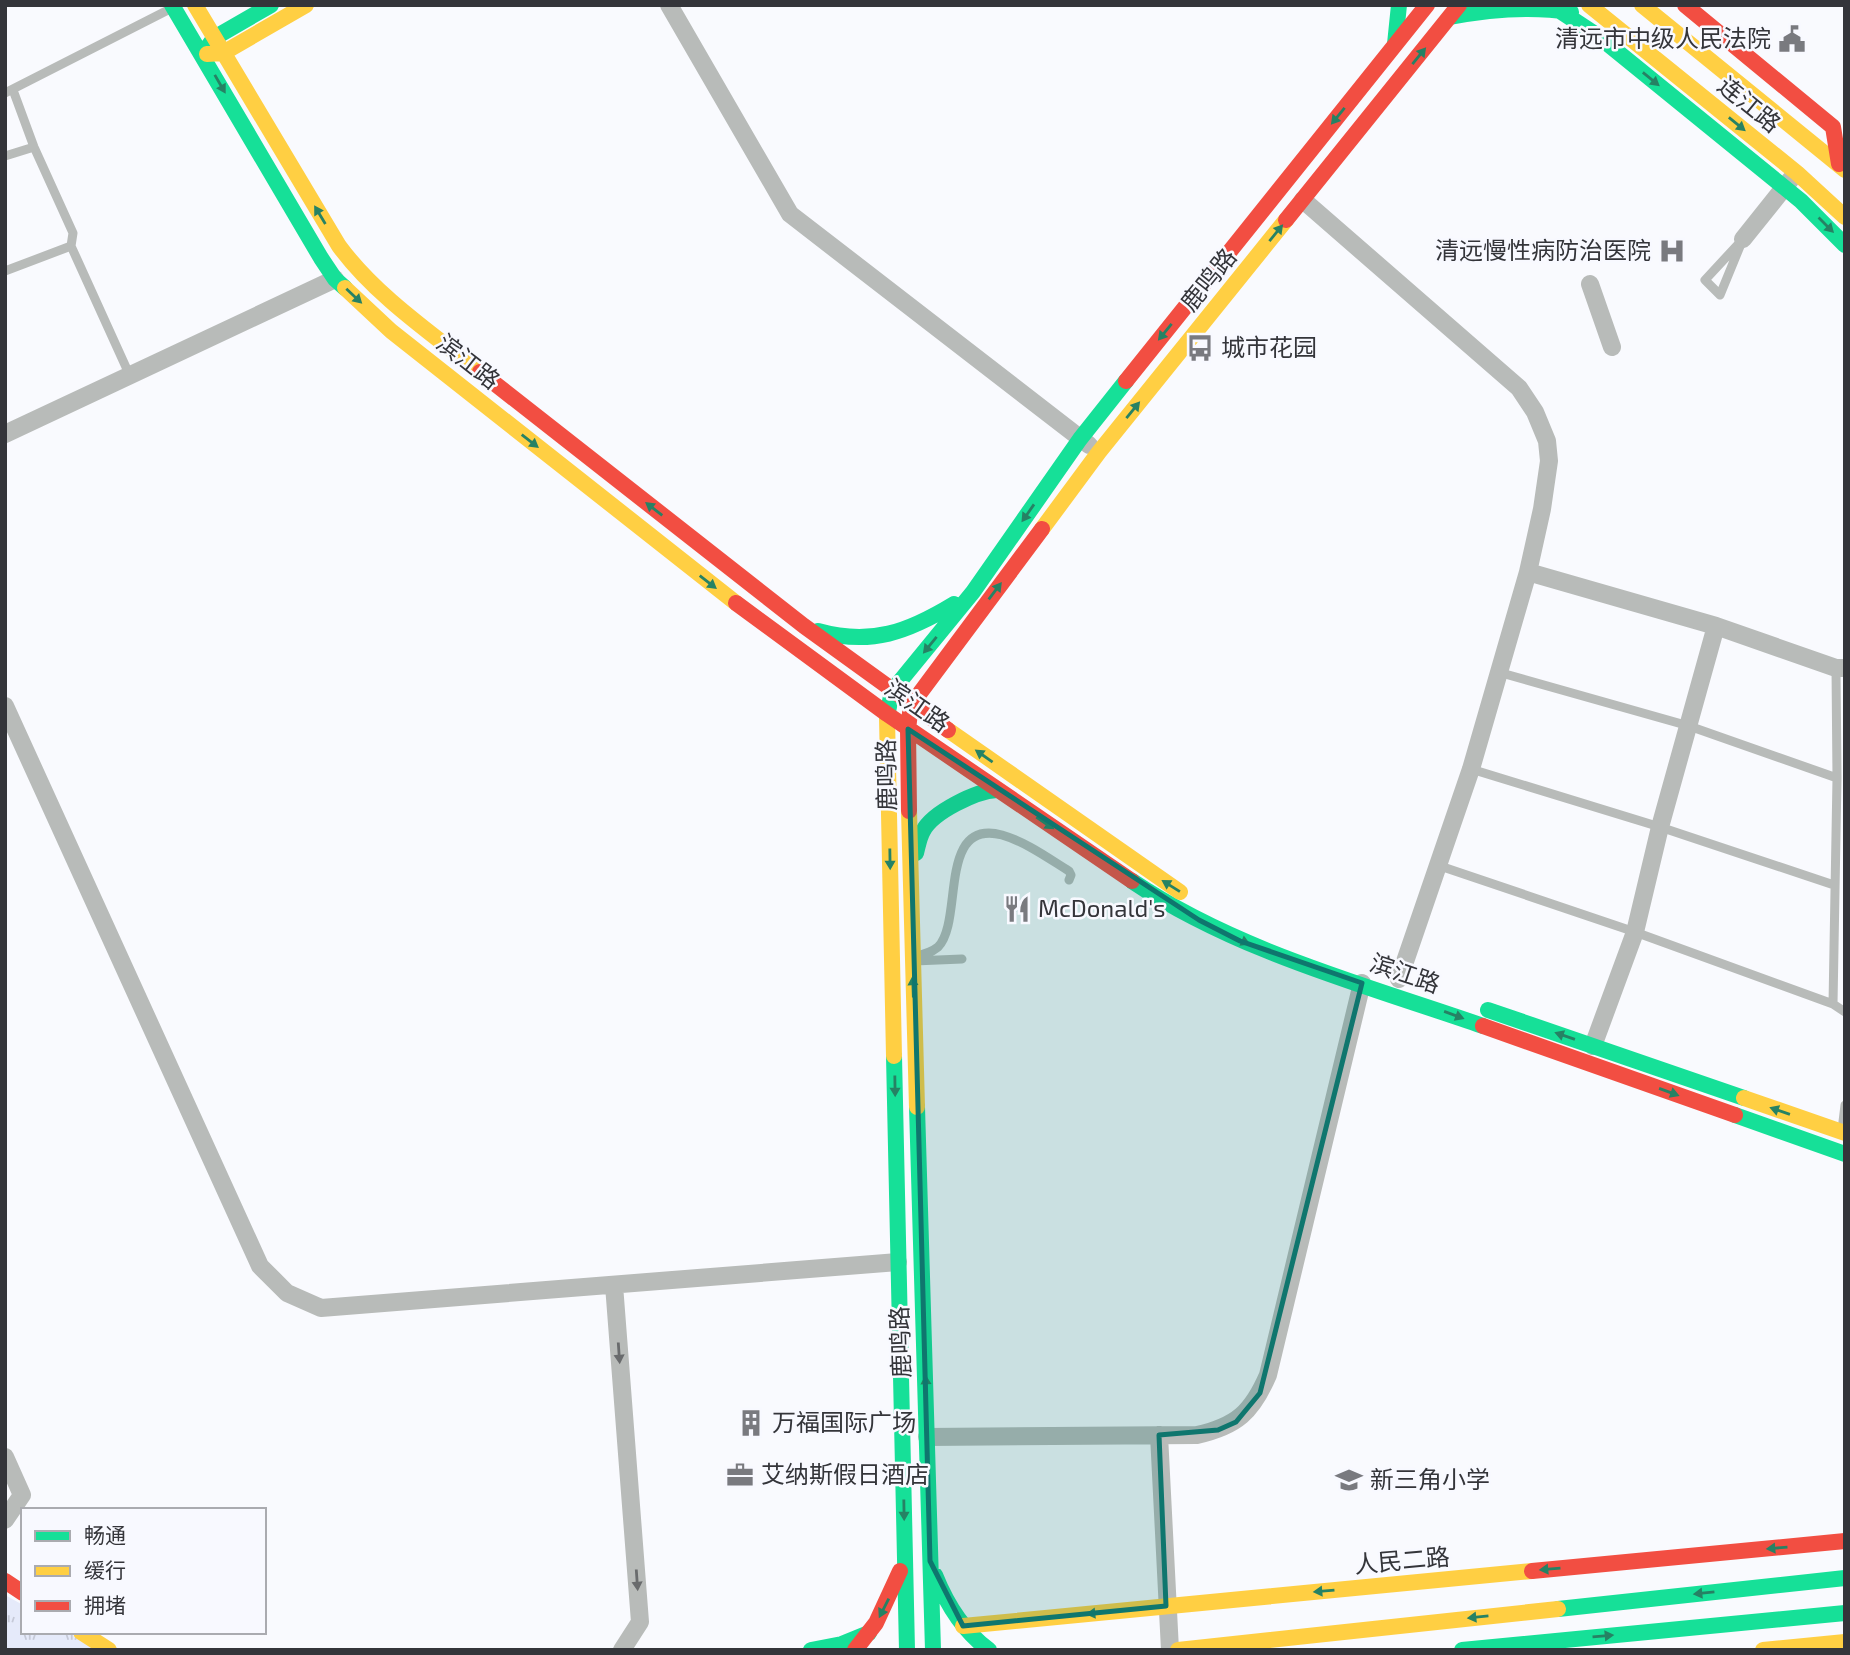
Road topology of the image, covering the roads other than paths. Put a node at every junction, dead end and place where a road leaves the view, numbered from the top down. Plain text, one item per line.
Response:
1 (195, 5) edge
2 (271, 5) edge
3 (306, 5) edge
4 (669, 5) edge
5 (1399, 5) edge
6 (1427, 5) edge
7 (1589, 5) edge
8 (1685, 5) edge
9 (172, 6) edge
10 (1650, 8) edge
11 (1557, 9) junction
12 (1455, 11) edge
13 (1607, 20) junction
14 (214, 38) junction
15 (1395, 44) junction
16 (223, 53) junction
17 (202, 54) junction
18 (9, 91) edge
19 (1839, 132) edge
20 (34, 147) junction
21 (5, 156) edge
22 (1843, 166) edge
23 (1797, 173) junction
24 (1785, 187) junction
25 (1303, 200) junction
26 (1845, 217) edge
27 (1743, 239) junction
28 (1845, 244) edge
29 (71, 246) junction
30 (5, 271) edge
31 (335, 279) junction
32 (1590, 284) dead end
33 (1612, 347) dead end
34 (130, 376) junction
35 (5, 434) edge
36 (1080, 439) junction
37 (1099, 452) junction
38 (1528, 572) junction
39 (973, 592) junction
40 (804, 626) junction
41 (1716, 626) junction
42 (1840, 668) edge
43 (1498, 672) junction
44 (892, 691) junction
45 (911, 705) junction
46 (5, 706) edge
47 (887, 714) junction
48 (1689, 726) junction
49 (908, 729) junction
50 (1471, 769) junction
51 (1837, 778) junction
52 (997, 790) junction
53 (1660, 827) junction
54 (1440, 866) junction
55 (911, 878) junction
56 (1069, 880) dead end
57 (1834, 885) junction
58 (1260, 930) dead end
59 (1635, 932) junction
60 (912, 959) junction
61 (962, 959) dead end
62 (1383, 976) junction
63 (1833, 1004) junction
64 (1477, 1006) dead end
65 (1845, 1012) edge
66 (1593, 1046) junction
67 (1845, 1105) edge
68 (1843, 1132) edge
69 (1845, 1154) edge
70 (898, 1262) junction
71 (614, 1285) junction
72 (1158, 1435) junction
73 (927, 1437) junction
74 (5, 1457) edge
75 (5, 1520) edge
76 (1845, 1541) edge
77 (905, 1561) junction
78 (930, 1561) junction
79 (1845, 1578) edge
80 (5, 1581) edge
81 (21, 1592) edge
82 (1166, 1606) junction
83 (1845, 1613) edge
84 (963, 1626) junction
85 (870, 1633) junction
86 (84, 1634) edge
87 (1845, 1642) edge
88 (108, 1650) edge
89 (622, 1650) edge
90 (811, 1650) edge
91 (855, 1650) edge
92 (907, 1650) edge
93 (933, 1650) edge
94 (989, 1650) edge
95 (1170, 1650) edge
96 (1178, 1650) edge
97 (1462, 1650) edge
98 (1763, 1650) edge

1 - 14 street, 滨江路
2 - 14 street
3 - 16 street
4 - 36 street
5 - 15 street
6 - 15 street, 鹿鸣路
7 - 13 street, 连江路
8 - 19 street
9 - 17 street, 滨江路
9 - 18 lane
10 - 22 street, 连江路
11 - 12 street
11 - 13 street
11 -> 24 street
25 -> 12 street, 鹿鸣路
13 -> 23 street, 连江路
14 - 16 street, 滨江路
14 - 17 street
15 -> 36 street, 鹿鸣路
16 - 17 street
40 -> 16 street, 滨江路
17 -> 31 street, 滨江路
18 - 20 lane
19 - 22 street
20 - 21 lane
20 - 29 lane
23 - 24 street
23 - 26 street, 连江路
24 - 27 street
24 -> 28 street
37 -> 25 street, 鹿鸣路
25 - 38 street
27 - 27 lane
29 - 30 lane
29 - 34 lane
31 - 34 street
31 -> 47 street, 滨江路
32 - 33 street
34 - 35 street
36 - 37 street
36 -> 39 street, 鹿鸣路
45 -> 37 street, 鹿鸣路
38 - 41 street
38 - 43 street
39 - 40 street
39 -> 44 street, 鹿鸣路
40 - 44 street, 滨江路
41 - 42 street
41 - 48 street
42 - 51 lane
43 - 48 lane
43 - 50 street
44 - 45 street, 滨江路
44 - 47 street, 鹿鸣路
45 - 49 street, 鹿鸣路
58 -> 45 street, 滨江路
46 - 71 street
47 - 49 street, 滨江路
47 -> 70 street, 鹿鸣路
48 - 51 lane
48 - 53 street
49 - 52 street, 滨江路
49 - 55 street, 鹿鸣路
50 - 53 lane
50 - 54 street
51 - 57 lane
52 - 55 street
52 -> 62 street, 滨江路
53 - 57 lane
53 - 59 street
54 - 59 lane
54 - 62 street
55 - 60 street, 鹿鸣路
56 - 60 lane
57 - 63 lane
59 - 63 lane
59 - 66 street
60 - 61 lane
73 -> 60 street, 鹿鸣路
62 -> 69 street, 滨江路
62 - 72 street
63 - 65 lane
66 -> 64 street
68 -> 66 street
67 - 68 lane
70 - 71 street
70 -> 77 street, 鹿鸣路
71 -> 89 street
72 - 73 street
72 - 82 street
73 - 78 street, 鹿鸣路
74 - 75 street
76 -> 82 street, 人民二路
77 -> 85 street
77 - 92 street, 鹿鸣路
78 - 84 street
78 - 93 street, 鹿鸣路
79 -> 96 street
80 - 81 street
82 -> 84 street, 人民二路
82 - 95 street
97 -> 83 street
84 - 94 street
85 - 90 street
85 - 91 street
86 - 88 street
87 - 98 street

